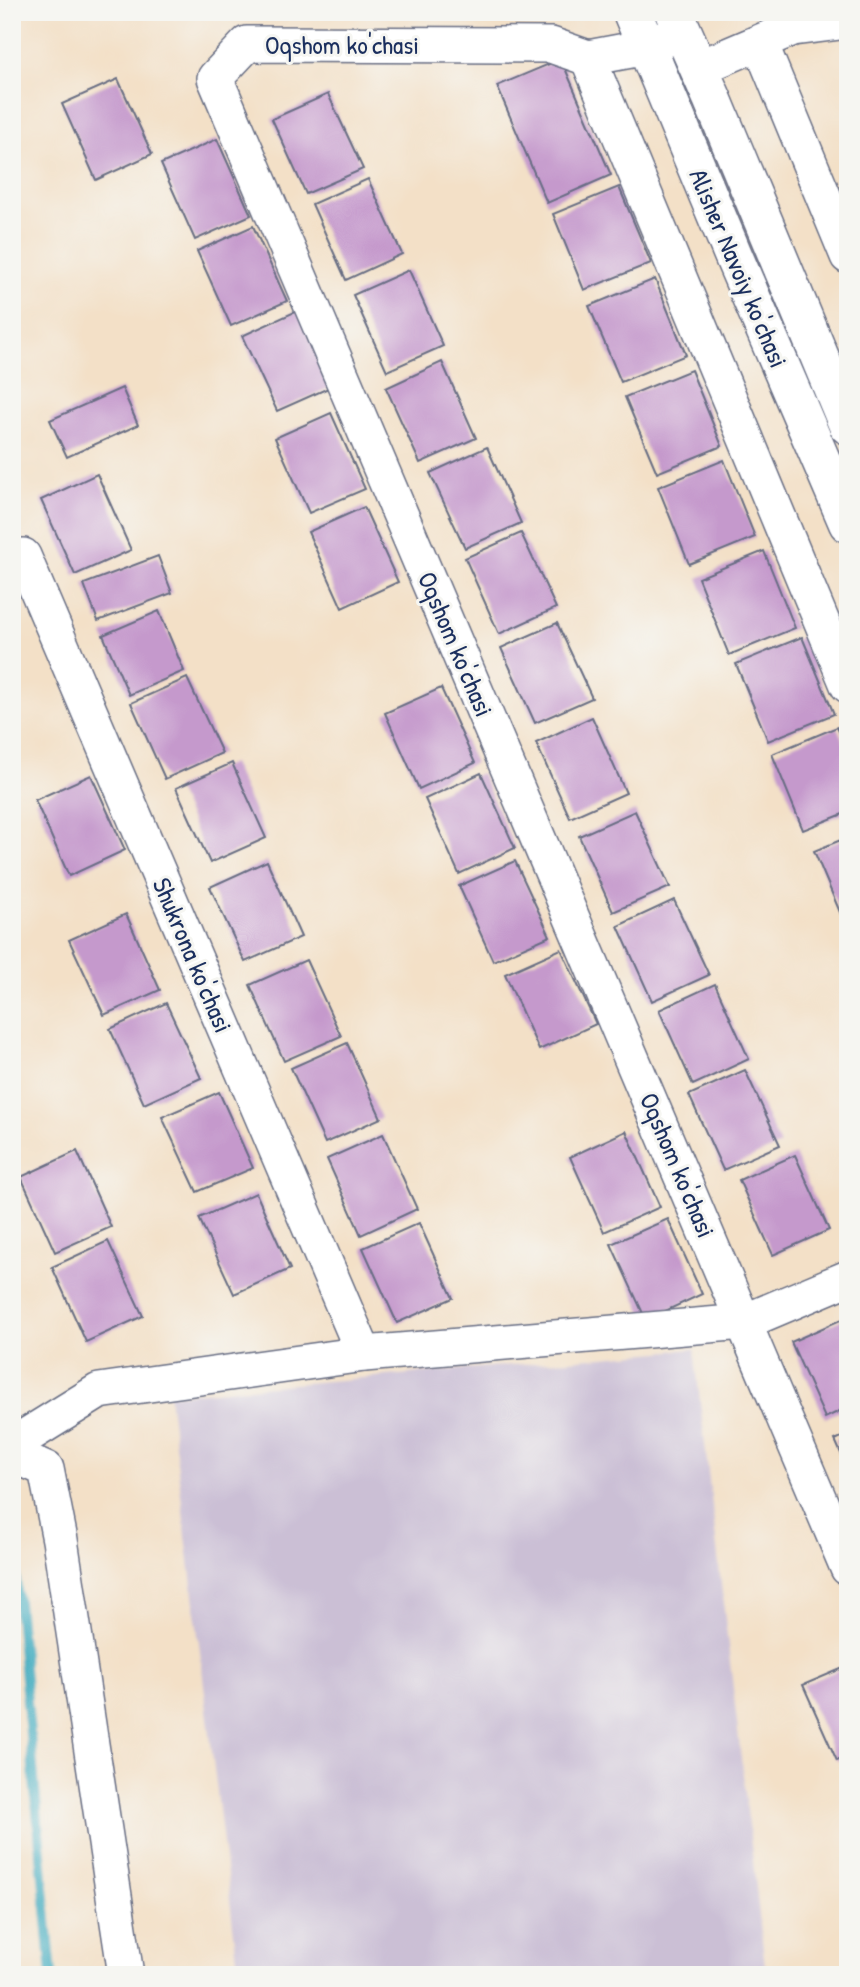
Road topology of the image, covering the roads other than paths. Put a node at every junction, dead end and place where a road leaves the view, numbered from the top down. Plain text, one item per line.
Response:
1 (848, 21) edge
2 (679, 23) edge
3 (641, 34) edge
4 (760, 43) junction
5 (588, 58) junction
6 (699, 68) junction
7 (848, 256) edge
8 (848, 425) edge
9 (848, 523) edge
10 (23, 556) dead end
11 (848, 685) edge
12 (848, 1278) edge
13 (744, 1322) junction
14 (364, 1354) junction
15 (12, 1445) edge
16 (12, 1454) edge
17 (848, 1568) edge
18 (125, 1975) edge

1 - 4 street
2 - 3 street
2 - 6 main road, Alisher Navoiy ko'chasi
3 - 5 street
3 - 9 main road, Alisher Navoiy ko'chasi
4 - 6 street
4 - 7 street
5 - 11 street
5 - 13 street, Oqshom ko'chasi
6 - 8 main road, Alisher Navoiy ko'chasi
10 - 14 street, Shukrona ko'chasi
12 - 13 street
13 - 14 street
13 - 17 street, Oqshom ko'chasi
14 - 15 street
16 - 18 street

